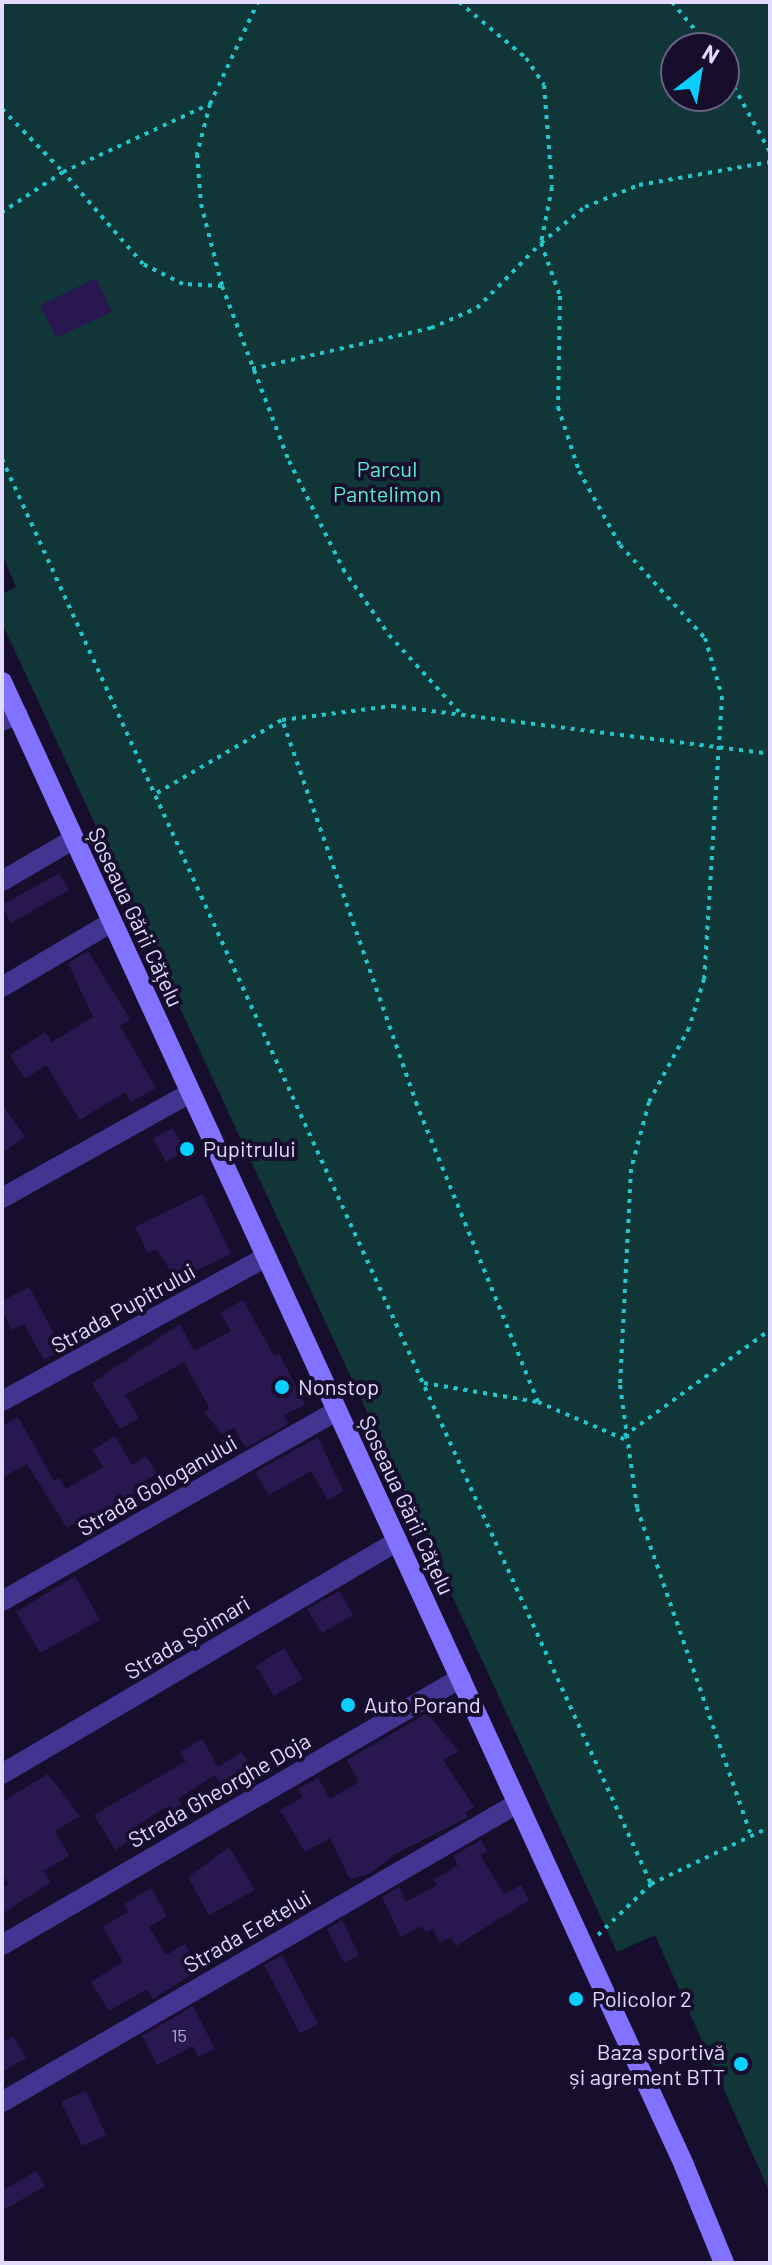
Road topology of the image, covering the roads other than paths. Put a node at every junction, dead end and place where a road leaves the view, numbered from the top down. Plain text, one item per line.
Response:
1 (2, 682) edge
2 (9, 718) edge
3 (74, 839) junction
4 (2, 881) edge
5 (112, 922) junction
6 (2, 987) edge
7 (190, 1093) junction
8 (2, 1198) edge
9 (266, 1257) junction
10 (2, 1401) edge
11 (337, 1411) junction
12 (397, 1541) junction
13 (2, 1601) edge
14 (461, 1678) junction
15 (2, 1774) edge
16 (518, 1803) junction
17 (2, 1945) edge
18 (2, 2102) edge
19 (724, 2263) edge

1 - 2 main road, Șoseaua Gării Cățelu
2 - 3 main road, Șoseaua Gării Cățelu
3 - 4 street
3 - 5 main road, Șoseaua Gării Cățelu
5 - 6 street
5 - 7 main road, Șoseaua Gării Cățelu
7 - 8 street
7 - 9 main road, Șoseaua Gării Cățelu
9 - 10 street, Strada Pupitrului
9 - 11 main road, Șoseaua Gării Cățelu
11 - 12 main road, Șoseaua Gării Cățelu
11 - 13 street, Strada Gologanului
12 - 14 main road, Șoseaua Gării Cățelu
12 - 15 street, Strada Șoimari
14 - 16 main road, Șoseaua Gării Cățelu
14 - 17 street, Strada Gheorghe Doja
16 - 18 street, Strada Eretelui
16 - 19 main road, Șoseaua Gării Cățelu

